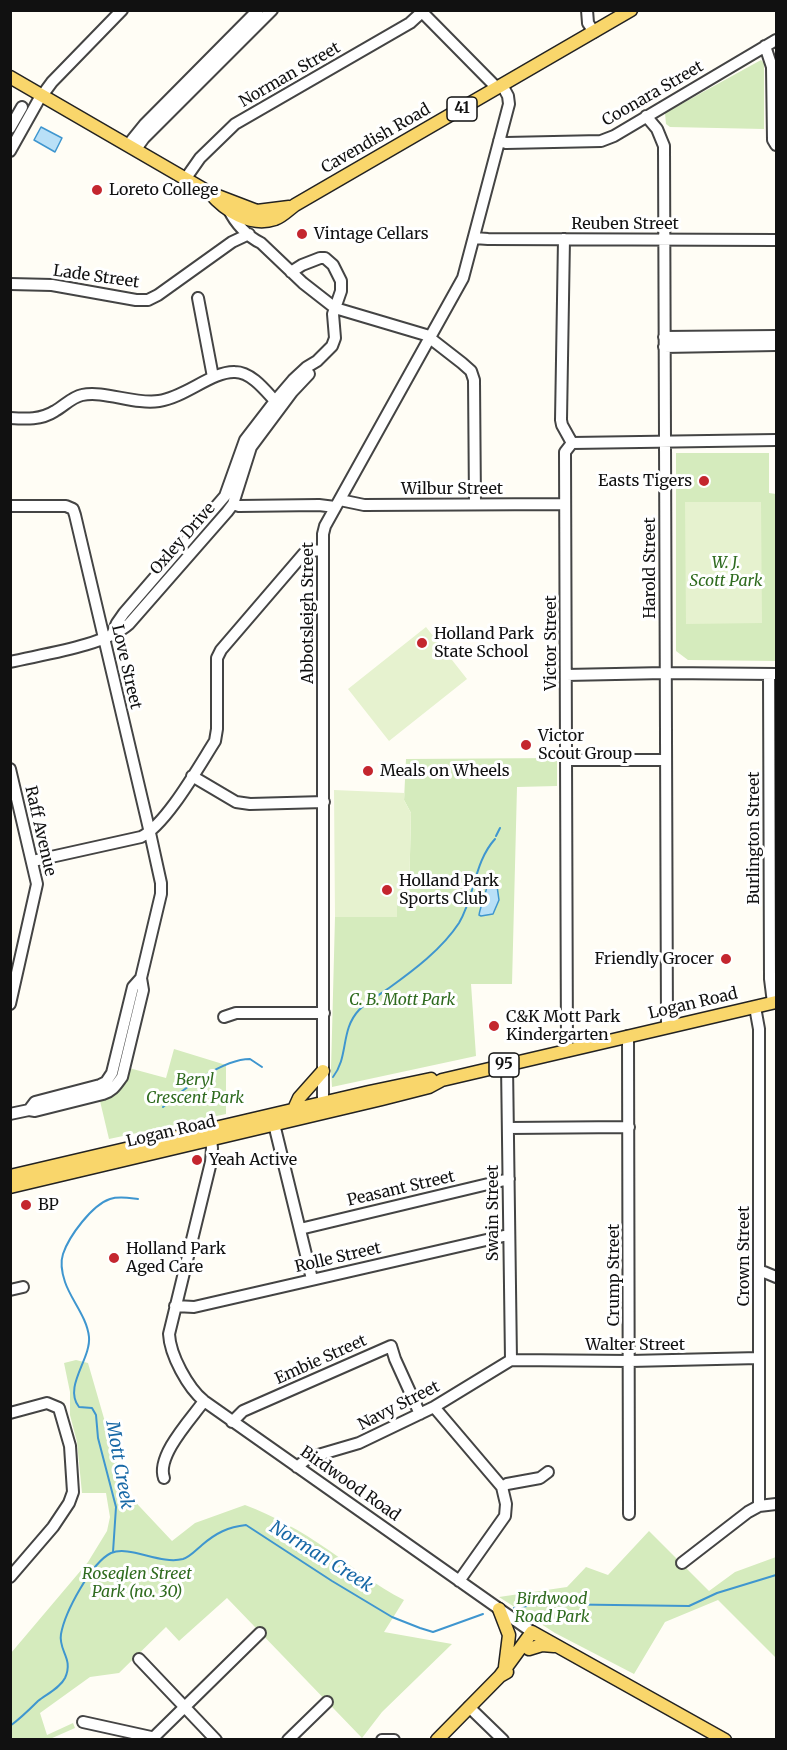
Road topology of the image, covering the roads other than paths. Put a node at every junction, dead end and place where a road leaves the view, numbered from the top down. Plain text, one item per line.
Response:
1 (122, 10) edge
2 (258, 10) edge
3 (273, 10) edge
4 (587, 10) edge
5 (631, 10) edge
6 (421, 11) edge
7 (594, 32) junction
8 (777, 40) edge
9 (765, 46) junction
10 (10, 77) edge
11 (500, 87) junction
12 (42, 95) junction
13 (22, 107) dead end
14 (646, 116) junction
15 (10, 129) edge
16 (499, 141) junction
17 (777, 145) edge
18 (132, 147) junction
19 (10, 151) edge
20 (186, 178) junction
21 (210, 193) junction
22 (293, 206) junction
23 (245, 208) junction
24 (250, 228) junction
25 (474, 238) junction
26 (564, 239) junction
27 (664, 240) junction
28 (777, 240) edge
29 (291, 272) junction
30 (10, 284) edge
31 (198, 298) dead end
32 (335, 308) junction
33 (777, 336) edge
34 (431, 339) junction
35 (664, 342) junction
36 (777, 345) edge
37 (317, 361) junction
38 (213, 377) junction
39 (275, 401) junction
40 (10, 418) edge
41 (777, 440) edge
42 (665, 441) junction
43 (572, 443) junction
44 (338, 503) junction
45 (232, 504) junction
46 (475, 504) junction
47 (565, 504) junction
48 (10, 507) edge
49 (323, 549) junction
50 (108, 636) junction
51 (10, 662) edge
52 (665, 673) junction
53 (773, 674) edge
54 (566, 675) junction
55 (566, 760) junction
56 (666, 760) junction
57 (10, 769) edge
58 (192, 776) junction
59 (324, 802) junction
60 (150, 833) junction
61 (33, 861) junction
62 (775, 1002) edge
63 (10, 1004) edge
64 (755, 1007) junction
65 (324, 1012) junction
66 (224, 1017) dead end
67 (667, 1027) junction
68 (628, 1036) junction
69 (567, 1051) junction
70 (507, 1065) junction
71 (323, 1071) junction
72 (323, 1108) junction
73 (294, 1109) junction
74 (10, 1114) edge
75 (274, 1124) junction
76 (628, 1127) junction
77 (508, 1128) junction
78 (210, 1134) junction
79 (10, 1176) edge
80 (509, 1179) junction
81 (10, 1187) edge
82 (300, 1229) junction
83 (508, 1234) junction
84 (759, 1273) junction
85 (777, 1277) edge
86 (312, 1279) junction
87 (23, 1287) dead end
88 (10, 1290) edge
89 (175, 1306) junction
90 (759, 1358) junction
91 (511, 1360) junction
92 (630, 1361) junction
93 (204, 1401) junction
94 (434, 1407) junction
95 (10, 1413) edge
96 (420, 1414) junction
97 (232, 1422) junction
98 (297, 1467) junction
99 (548, 1472) dead end
100 (164, 1478) dead end
101 (502, 1487) junction
102 (777, 1504) edge
103 (759, 1506) junction
104 (629, 1514) dead end
105 (682, 1563) dead end
106 (10, 1577) edge
107 (459, 1581) junction
108 (505, 1616) junction
109 (260, 1633) dead end
110 (535, 1634) junction
111 (557, 1647) junction
112 (529, 1649) junction
113 (139, 1659) dead end
114 (502, 1672) junction
115 (327, 1702) dead end
116 (185, 1707) junction
117 (469, 1707) junction
118 (83, 1722) dead end
119 (151, 1738) edge
120 (216, 1740) edge
121 (288, 1740) edge
122 (382, 1740) edge
123 (394, 1740) edge
124 (437, 1740) edge
125 (503, 1740) edge
126 (725, 1740) edge

1 - 12 street
2 - 18 street
3 - 18 street
4 - 7 street
5 - 7 main road, Cavendish Road / 41
6 - 11 street
6 - 20 street, Norman Street
7 - 11 main road, Cavendish Road / 41
8 - 9 street, Coonara Street
9 - 14 street, Coonara Street
9 - 17 street
10 - 12 main road, Cavendish Road / 41
11 - 16 street, Abbotsleigh Street
11 - 22 main road, Cavendish Road / 41
12 - 18 main road, Cavendish Road / 41
12 - 19 street
13 - 15 street
14 - 16 street, Coonara Street
14 - 27 street, Harold Street
16 - 25 street, Abbotsleigh Street
18 - 20 main road, Cavendish Road / 41
20 - 21 main road, Cavendish Road / 41
21 - 23 main road, Cavendish Road / 41
21 - 24 main road, Cavendish Road / 41
22 - 23 main road, Cavendish Road / 41
22 - 24 main road, Cavendish Road / 41
23 - 24 street
24 - 29 street
24 - 30 street, Lade Street
25 - 26 street, Reuben Street
25 - 34 street, Abbotsleigh Street
26 - 27 street, Reuben Street
26 - 43 street
27 - 28 street, Reuben Street
27 - 35 street, Harold Street
29 - 32 street
29 - 32 street, Oxley Drive
31 - 38 street
32 - 34 street
32 - 37 street, Oxley Drive
33 - 35 street
34 - 44 street, Abbotsleigh Street
34 - 46 street
35 - 36 street
35 - 42 street, Harold Street
37 - 39 street, Oxley Drive
37 - 45 street, Oxley Drive
38 - 39 street
38 - 40 street
39 - 50 street, Oxley Drive
41 - 42 street
42 - 43 street
42 - 52 street, Harold Street
43 - 47 street, Victor Street
44 - 45 street, Wilbur Street
44 - 46 street, Wilbur Street
44 - 49 street, Abbotsleigh Street
45 - 50 street, Oxley Drive
46 - 47 street, Wilbur Street
47 - 54 street, Victor Street
48 - 50 street, Love Street
49 - 58 street
49 - 59 street, Abbotsleigh Street
50 - 51 street, Oxley Drive
50 - 60 street, Love Street
52 - 53 street
52 - 54 street
52 - 56 street, Harold Street
53 - 62 street, Burlington Street
54 - 55 street, Victor Street
55 - 56 street
55 - 69 street, Victor Street
56 - 67 street, Harold Street
57 - 61 street, Raff Avenue
58 - 59 street
58 - 60 street
59 - 65 street, Abbotsleigh Street
60 - 61 street
60 - 74 street, Love Street
61 - 63 street, Raff Avenue
62 - 64 main road, Logan Road / 95
64 - 67 main road, Logan Road / 95
64 - 84 street, Crown Street
65 - 66 street
65 - 71 street, Abbotsleigh Street
67 - 68 main road, Logan Road / 95
68 - 69 main road, Logan Road / 95
68 - 76 street, Crump Street
69 - 70 main road, Logan Road / 95
70 - 72 main road, Logan Road / 95
70 - 77 street, Swain Street
71 - 72 street, Abbotsleigh Street
71 - 73 main road
72 - 73 main road, Logan Road / 95
72 - 75 main road, Logan Road / 95
73 - 78 main road, Logan Road / 95
75 - 78 main road, Logan Road / 95
75 - 82 street
76 - 77 street
76 - 92 street, Crump Street
77 - 80 street, Swain Street
78 - 79 main road, Logan Road / 95
78 - 81 main road, Logan Road / 95
78 - 89 street, Birdwood Road
80 - 82 street, Peasant Street
80 - 83 street, Swain Street
82 - 86 street
83 - 86 street, Rolle Street
83 - 91 street, Swain Street
84 - 85 street
84 - 90 street, Crown Street
86 - 89 street, Rolle Street
87 - 88 street
89 - 93 street, Birdwood Road
90 - 92 street, Walter Street
90 - 103 street, Crown Street
91 - 92 street, Walter Street
91 - 94 street, Navy Street
92 - 104 street, Crump Street
93 - 97 street, Birdwood Road
93 - 100 street
94 - 96 street, Navy Street
94 - 101 street
95 - 106 street
96 - 97 street, Embie Street
96 - 98 street, Navy Street
97 - 98 street, Birdwood Road
98 - 107 street, Birdwood Road
99 - 101 street
101 - 107 street
102 - 103 street
103 - 105 street
107 - 108 street, Birdwood Road
108 - 110 street, Birdwood Road
108 - 114 main road
109 - 116 street
110 - 111 main road, Birdwood Road
110 - 112 main road
110 - 114 main road
111 - 112 main road
111 - 126 main road, Birdwood Road
112 - 114 main road
113 - 116 street
114 - 117 main road
115 - 121 street
116 - 119 street
116 - 120 street
117 - 124 main road
117 - 125 street
118 - 119 street
122 - 123 street

